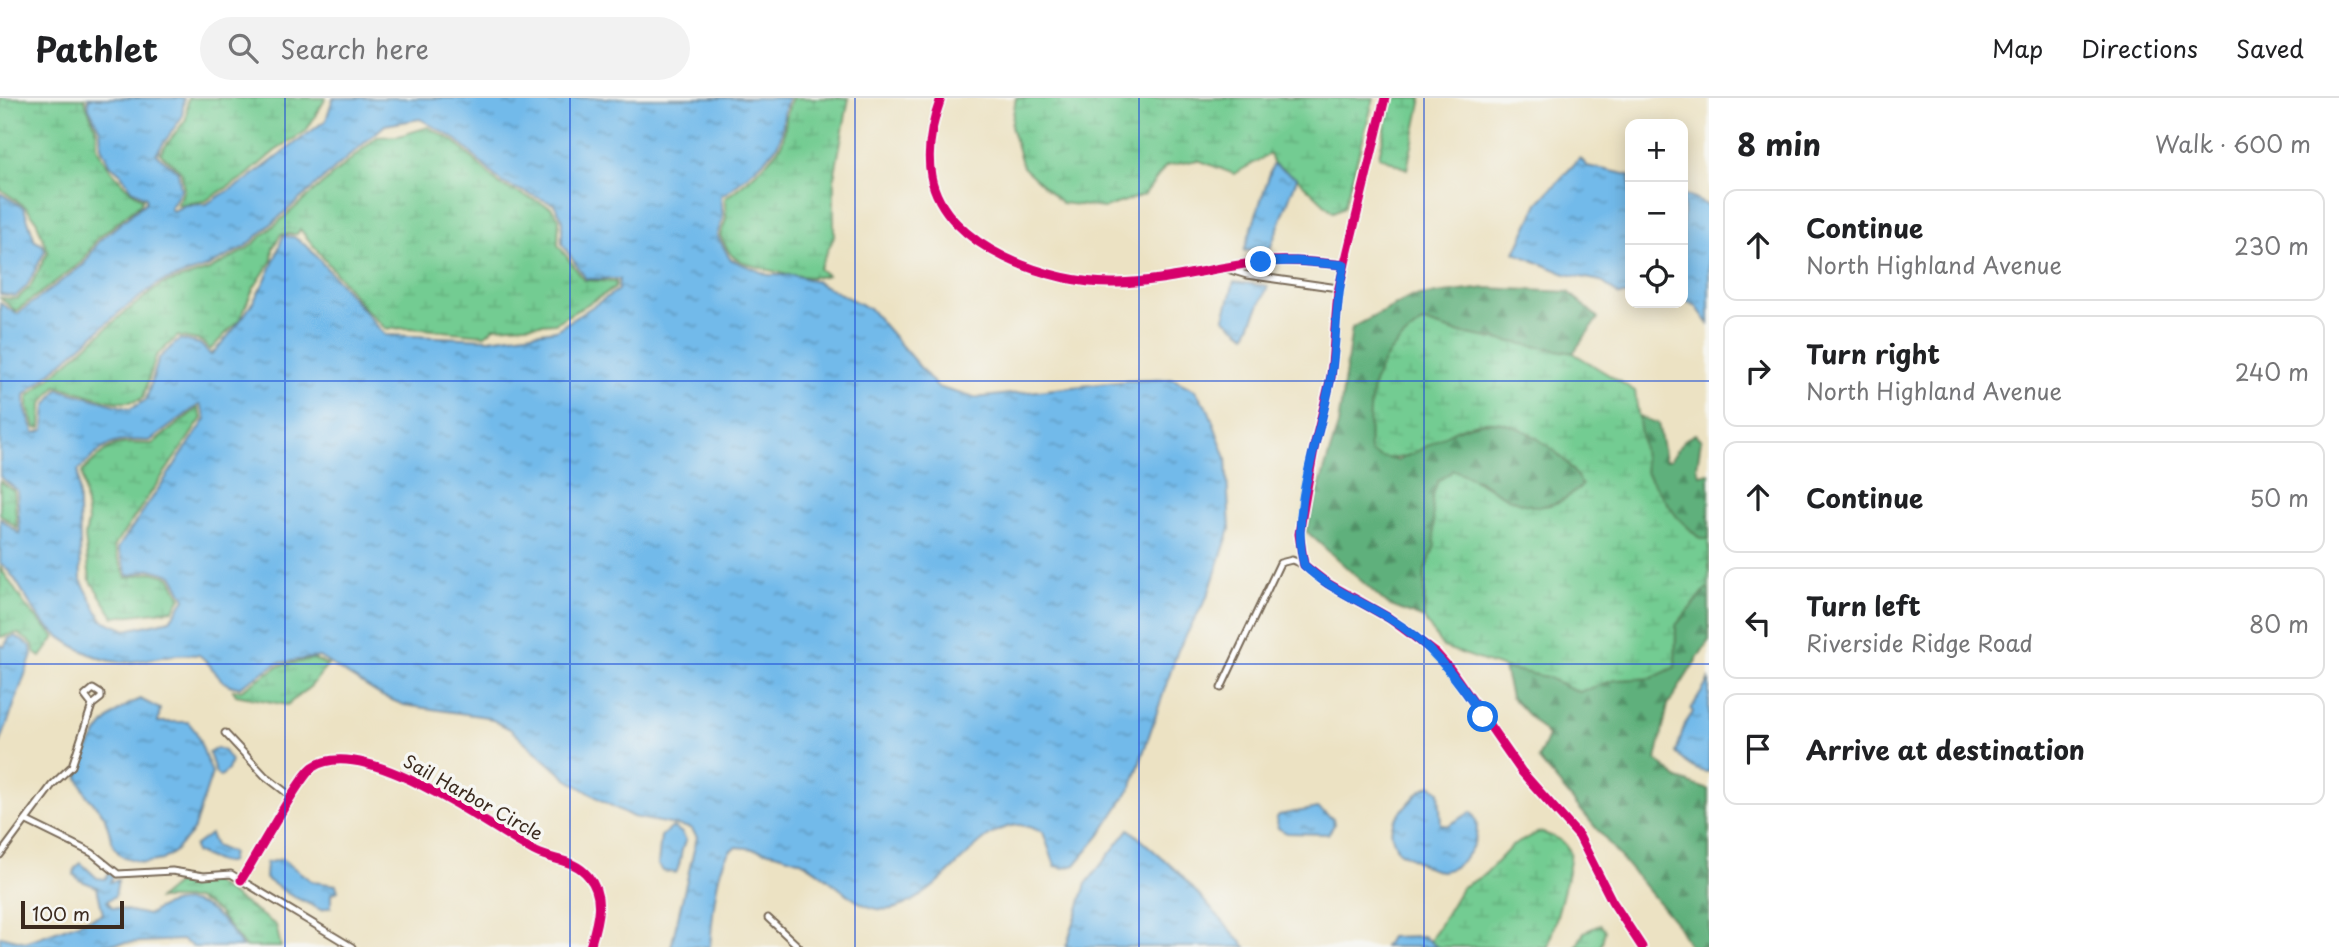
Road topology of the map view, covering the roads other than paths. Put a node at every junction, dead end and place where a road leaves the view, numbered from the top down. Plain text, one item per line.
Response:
1 (941, 98) edge
2 (1385, 98) edge
3 (1344, 265) junction
4 (1224, 268) junction
5 (1338, 289) junction
6 (1304, 565) junction
7 (1221, 688) dead end
8 (92, 705) dead end
9 (225, 733) dead end
10 (292, 797) junction
11 (27, 821) junction
12 (0, 855) edge
13 (241, 880) junction
14 (768, 918) dead end
15 (352, 947) edge
16 (590, 947) edge
17 (799, 947) edge
18 (1642, 947) edge

1 - 4 street
2 - 3 street
3 - 4 street
3 - 5 street
4 - 5 street
5 - 6 street
6 - 7 street
6 - 18 street
8 - 11 street
9 - 10 street
10 - 13 street, Sail Harbor Circle
10 - 16 street, Sail Harbor Circle
11 - 12 street
11 - 13 street
13 - 15 street
14 - 17 street

